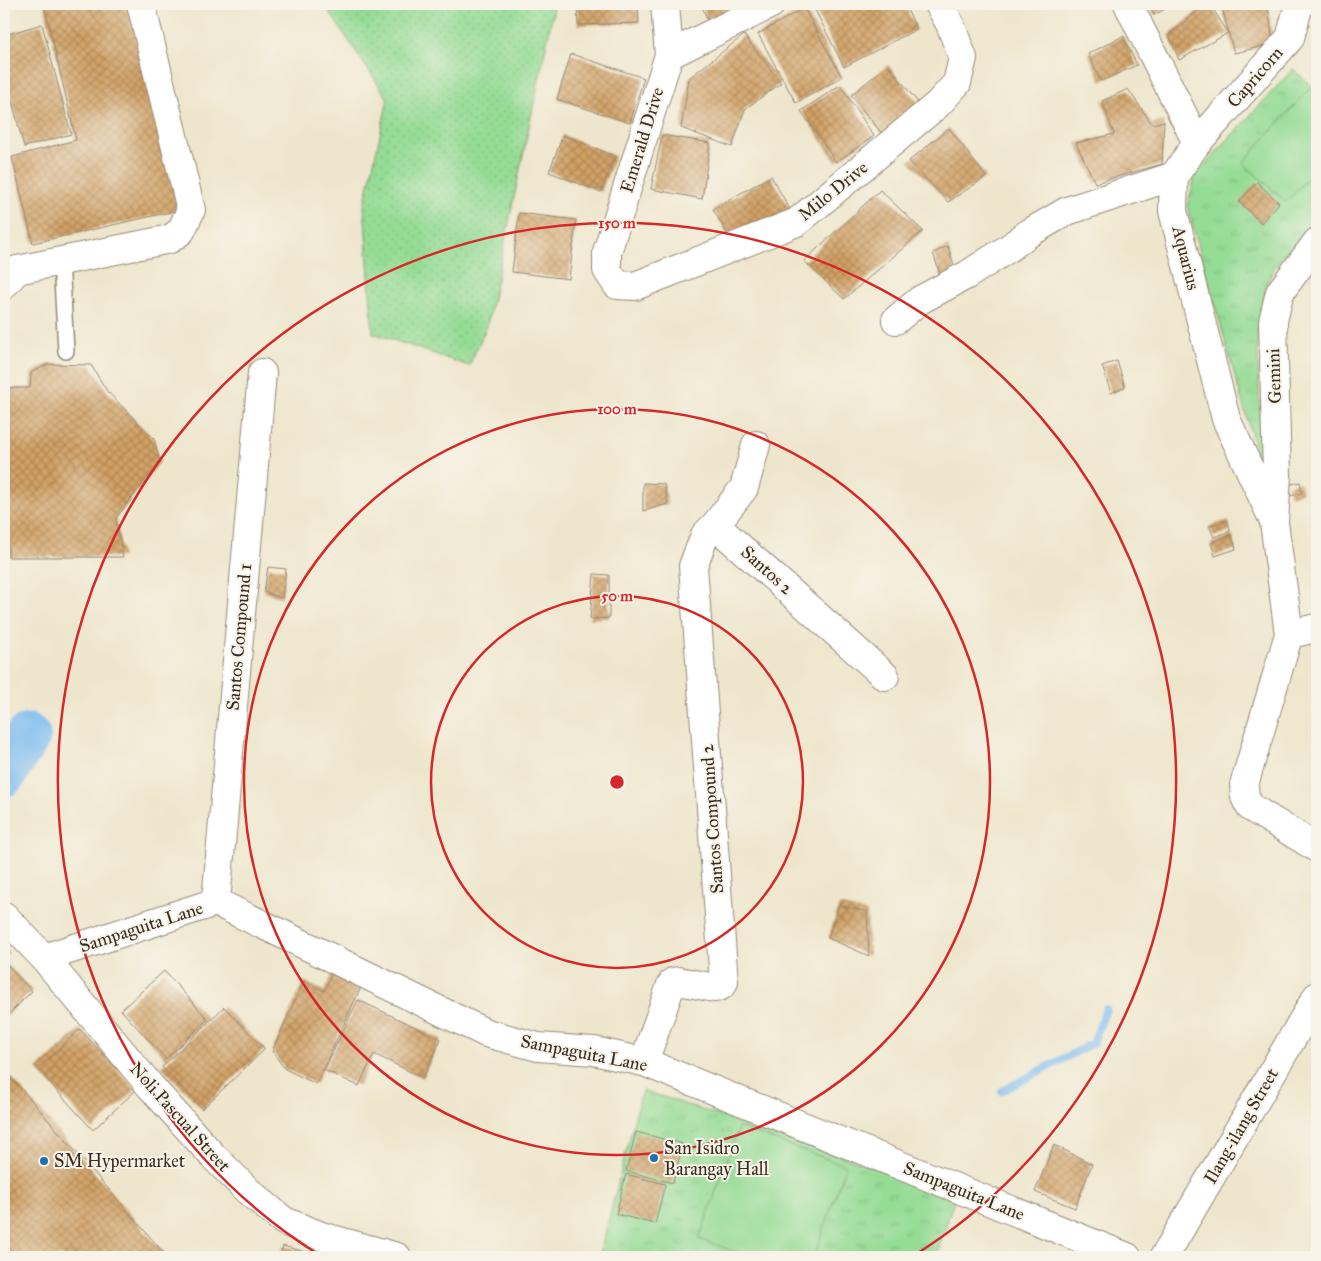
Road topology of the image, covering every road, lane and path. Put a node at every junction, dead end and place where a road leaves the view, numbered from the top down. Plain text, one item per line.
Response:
1 (141, 4) edge
2 (665, 4) edge
3 (771, 4) edge
4 (939, 4) edge
5 (1128, 4) edge
6 (1297, 4) edge
7 (669, 55) junction
8 (1197, 143) junction
9 (1174, 176) junction
10 (1317, 242) edge
11 (61, 261) junction
12 (4, 285) edge
13 (635, 286) joint
14 (896, 320) dead end
15 (66, 351) dead end
16 (262, 373) dead end
17 (756, 445) dead end
18 (1274, 522) junction
19 (715, 524) junction
20 (1317, 628) edge
21 (1289, 634) junction
22 (885, 676) dead end
23 (1317, 848) edge
24 (216, 902) junction
25 (4, 916) edge
26 (44, 958) junction
27 (1317, 996) edge
28 (644, 1062) junction
29 (396, 1257) edge
30 (1127, 1257) edge
31 (1164, 1257) edge

1 - 11 street
2 - 7 street, Emerald Drive
3 - 7 street
4 - 13 street, Milo Drive
5 - 8 street
6 - 8 street, Capricorn
7 - 13 street, Emerald Drive
8 - 9 street
9 - 14 street
9 - 18 street, Aquarius
10 - 18 street, Gemini
11 - 12 street
11 - 15 lane
16 - 24 street, Santos Compound 1
17 - 19 street
18 - 21 street
19 - 22 street, Santos 2
19 - 28 street, Santos Compound 2
20 - 21 street
21 - 23 street
24 - 26 street, Sampaguita Lane
24 - 28 street, Sampaguita Lane
25 - 26 street, Noli Pascual Street
26 - 29 street, Noli Pascual Street
27 - 31 street, Ilang-ilang Street
28 - 30 street, Sampaguita Lane

